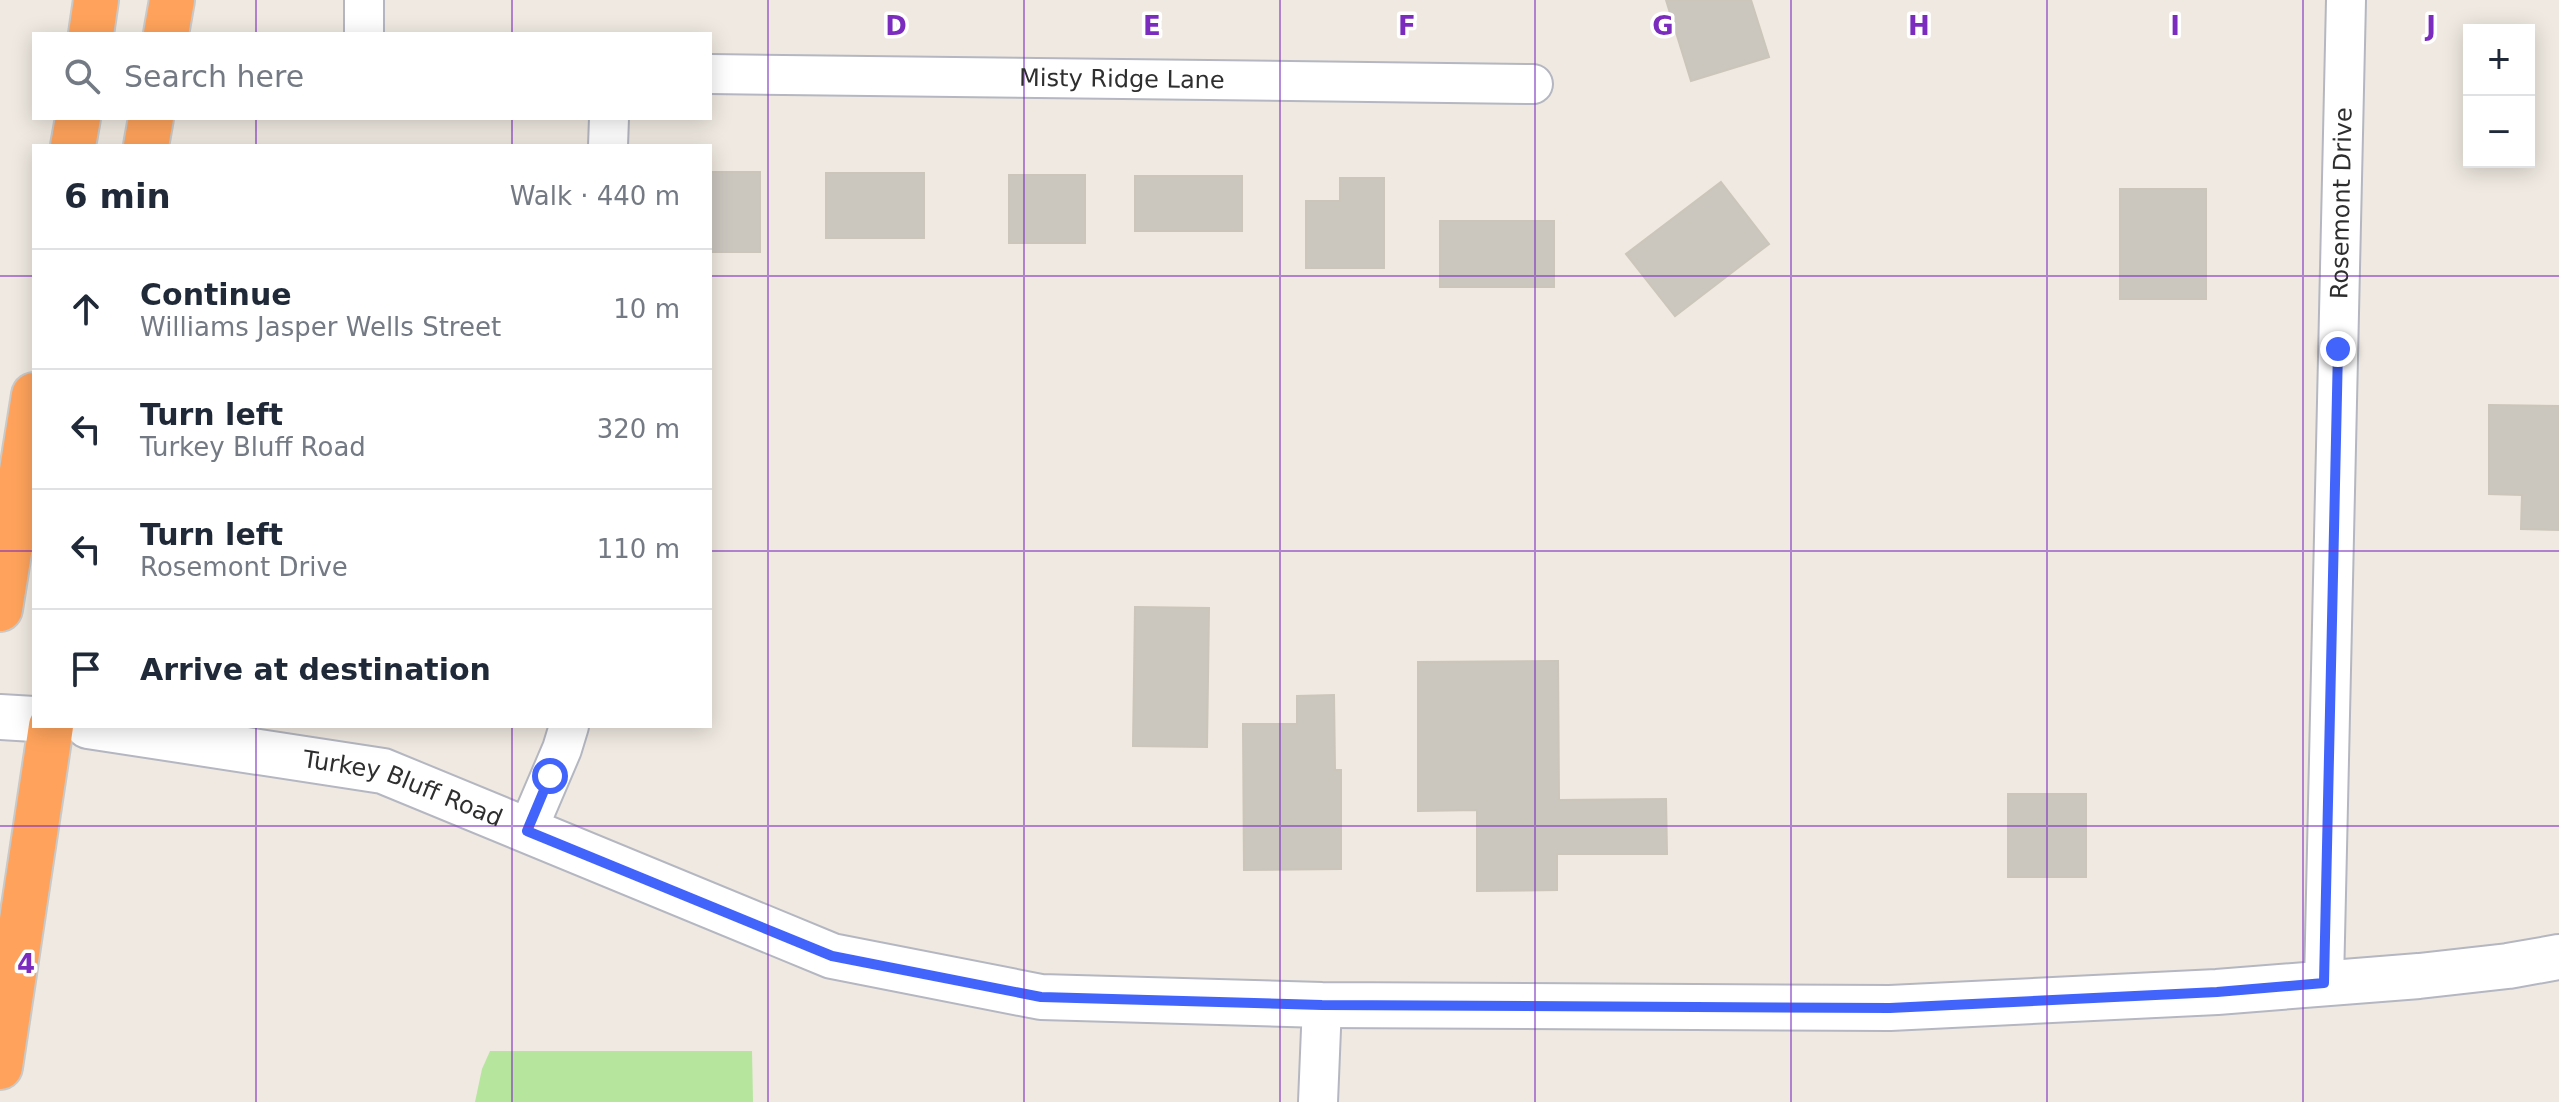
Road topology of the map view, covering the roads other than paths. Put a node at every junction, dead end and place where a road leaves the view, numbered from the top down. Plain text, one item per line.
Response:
1 (96, 0) edge
2 (172, 0) edge
3 (364, 0) edge
4 (2346, 0) edge
5 (91, 32) edge
6 (166, 32) edge
7 (364, 32) edge
8 (712, 74) edge
9 (1533, 84) dead end
10 (78, 120) edge
11 (151, 120) edge
12 (609, 120) edge
13 (73, 144) edge
14 (146, 144) edge
15 (608, 144) edge
16 (32, 408) edge
17 (0, 609) edge
18 (0, 717) edge
19 (32, 719) edge
20 (51, 728) edge
21 (101, 728) edge
22 (568, 728) edge
23 (527, 831) junction
24 (2559, 957) edge
25 (2324, 983) junction
26 (1322, 1005) junction
27 (0, 1067) edge
28 (1318, 1102) edge

1 - 5 highway
2 - 6 highway
3 - 7 street
4 - 25 street, Rosemont Drive
8 - 9 street, Misty Ridge Lane
10 - 13 highway
11 - 14 highway
12 - 15 street
16 - 17 highway
18 - 19 street
20 - 27 highway
21 - 23 street, Turkey Bluff Road
22 - 23 street
23 - 26 street, Turkey Bluff Road
24 - 25 street, Turkey Bluff Road
25 - 26 street, Turkey Bluff Road
26 - 28 street

